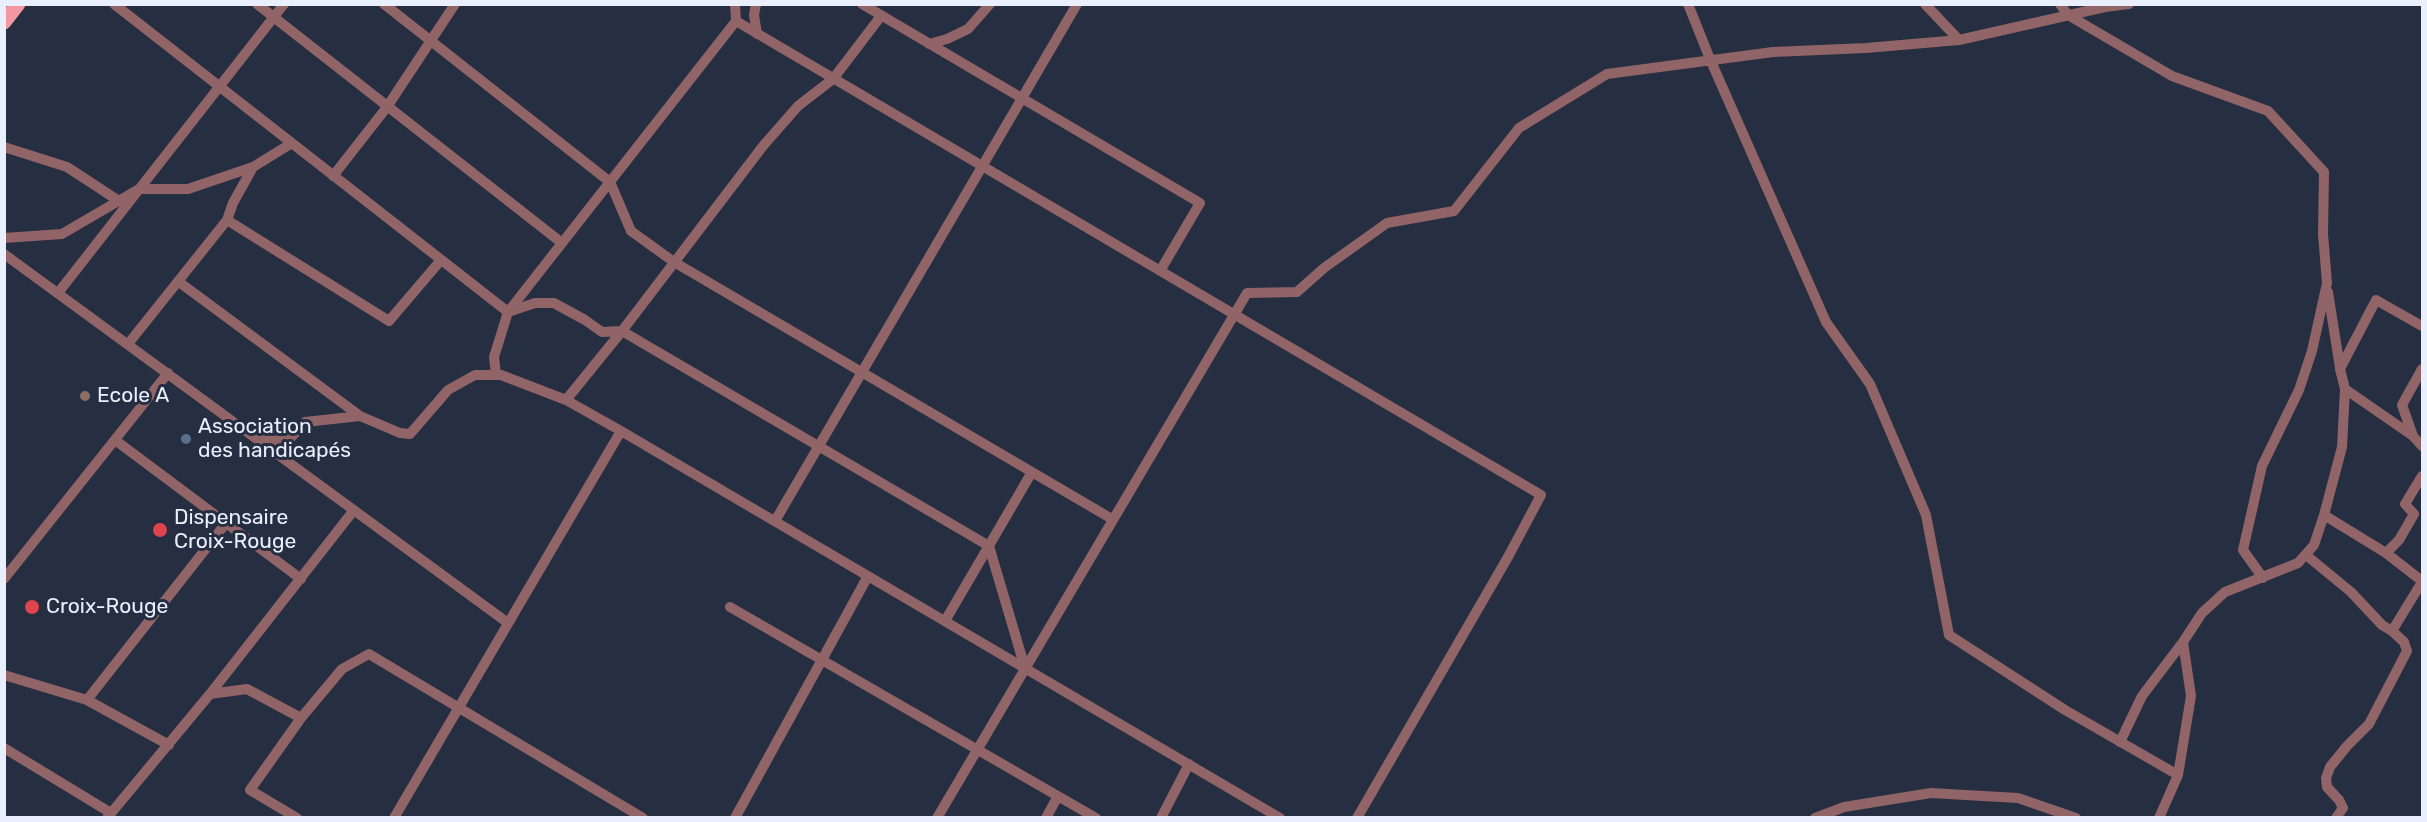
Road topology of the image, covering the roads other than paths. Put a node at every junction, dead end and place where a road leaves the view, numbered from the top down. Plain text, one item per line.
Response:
1 (18, 4) edge
2 (114, 4) edge
3 (257, 4) edge
4 (284, 4) edge
5 (384, 4) edge
6 (455, 4) edge
7 (735, 4) edge
8 (756, 4) edge
9 (862, 4) edge
10 (990, 4) edge
11 (1077, 4) edge
12 (1688, 4) edge
13 (1925, 4) edge
14 (2060, 4) edge
15 (2129, 4) edge
16 (2068, 15) junction
17 (881, 16) junction
18 (274, 18) junction
19 (736, 21) junction
20 (4, 22) edge
21 (757, 34) junction
22 (1959, 40) junction
23 (431, 42) junction
24 (928, 44) junction
25 (1710, 59) junction
26 (833, 79) junction
27 (219, 87) junction
28 (1022, 99) junction
29 (387, 107) junction
30 (292, 143) junction
31 (4, 147) edge
32 (253, 167) junction
33 (983, 167) junction
34 (333, 176) junction
35 (610, 182) junction
36 (139, 189) junction
37 (119, 201) junction
38 (227, 220) junction
39 (4, 238) edge
40 (562, 243) junction
41 (4, 254) edge
42 (441, 260) junction
43 (674, 262) junction
44 (1160, 271) junction
45 (178, 282) junction
46 (2327, 283) junction
47 (58, 293) junction
48 (508, 312) junction
49 (1233, 314) junction
50 (2422, 326) edge
51 (622, 331) junction
52 (128, 344) junction
53 (2340, 369) junction
54 (2422, 369) edge
55 (862, 372) junction
56 (168, 374) junction
57 (496, 375) junction
58 (2344, 389) junction
59 (566, 400) junction
60 (360, 416) junction
61 (621, 431) junction
62 (2413, 436) junction
63 (115, 440) junction
64 (259, 440) junction
65 (819, 446) junction
66 (2422, 446) edge
67 (1032, 472) junction
68 (2422, 476) edge
69 (354, 510) junction
70 (2325, 515) junction
71 (1112, 519) junction
72 (775, 521) junction
73 (226, 523) junction
74 (989, 546) junction
75 (2386, 553) junction
76 (2306, 555) junction
77 (868, 576) junction
78 (2263, 578) junction
79 (4, 579) edge
80 (301, 579) junction
81 (2422, 582) edge
82 (730, 607) dead end
83 (945, 621) junction
84 (508, 623) junction
85 (2392, 631) junction
86 (2183, 642) junction
87 (822, 659) junction
88 (1025, 668) junction
89 (4, 675) edge
90 (210, 694) junction
91 (87, 700) junction
92 (458, 708) junction
93 (301, 718) junction
94 (2120, 742) junction
95 (169, 745) junction
96 (4, 748) edge
97 (977, 748) junction
98 (1189, 764) junction
99 (2178, 774) junction
100 (1058, 796) junction
101 (109, 815) edge
102 (297, 818) edge
103 (394, 818) edge
104 (643, 818) edge
105 (735, 818) edge
106 (937, 818) edge
107 (1046, 818) edge
108 (1096, 818) edge
109 (1161, 818) edge
110 (1280, 818) edge
111 (1357, 818) edge
112 (1815, 818) edge
113 (2076, 818) edge
114 (2159, 818) edge
115 (2336, 818) edge

1 - 20 main road
2 - 27 street
3 - 18 street
4 - 18 street
5 - 23 street
6 - 23 street
7 - 19 street
8 - 21 street
9 - 17 street
10 - 24 street
11 - 28 street
12 - 25 street
13 - 22 street
14 - 16 street
15 - 16 street
16 - 22 street
16 - 46 street
17 - 24 street
17 - 26 street
18 - 27 street
18 - 29 street
19 - 21 street
19 - 35 street
21 - 26 street
22 - 25 street
23 - 29 street
23 - 35 street
24 - 28 street
25 - 49 street
25 - 94 street
26 - 33 street
26 - 43 street
27 - 30 street
27 - 36 street
28 - 33 street
28 - 44 street
29 - 34 street
29 - 40 street
30 - 32 street
30 - 34 street
31 - 37 street
32 - 36 street
32 - 38 street
33 - 44 street
33 - 55 street
34 - 42 street
35 - 40 street
35 - 43 street
36 - 37 street
36 - 47 street
37 - 39 street
38 - 42 street
38 - 45 street
40 - 48 street
41 - 47 street
42 - 48 street
43 - 51 street
43 - 55 street
44 - 49 street
45 - 52 street
45 - 60 street
46 - 53 street
46 - 78 street
47 - 52 street
48 - 51 street
48 - 57 street
49 - 71 street
49 - 111 street
50 - 53 street
51 - 59 street
51 - 65 street
52 - 56 street
53 - 58 street
54 - 62 street
55 - 65 street
55 - 67 street
56 - 63 street
56 - 64 street
57 - 59 street
57 - 60 street
58 - 62 street
58 - 70 street
59 - 61 street
60 - 64 street
61 - 72 street
61 - 84 street
62 - 66 street
63 - 73 street
63 - 79 street
64 - 69 street
65 - 72 street
65 - 74 street
67 - 71 street
67 - 74 street
68 - 75 street
69 - 80 street
69 - 84 street
70 - 75 street
70 - 76 street
71 - 88 street
72 - 77 street
73 - 80 street
73 - 91 street
74 - 83 street
74 - 88 street
75 - 81 street
76 - 78 street
76 - 85 street
77 - 83 street
77 - 87 street
78 - 86 street
80 - 90 street
81 - 85 street
82 - 87 street
83 - 88 street
84 - 92 street
85 - 115 street
86 - 94 street
86 - 99 street
87 - 97 street
87 - 105 street
88 - 97 street
88 - 98 street
89 - 91 street
90 - 93 street
90 - 95 street
91 - 95 street
92 - 93 street
92 - 103 street
92 - 104 street
93 - 102 street
94 - 99 street
95 - 101 street
96 - 101 street
97 - 100 street
97 - 106 street
98 - 109 street
98 - 110 street
99 - 114 street
100 - 107 street
100 - 108 street
112 - 113 street

